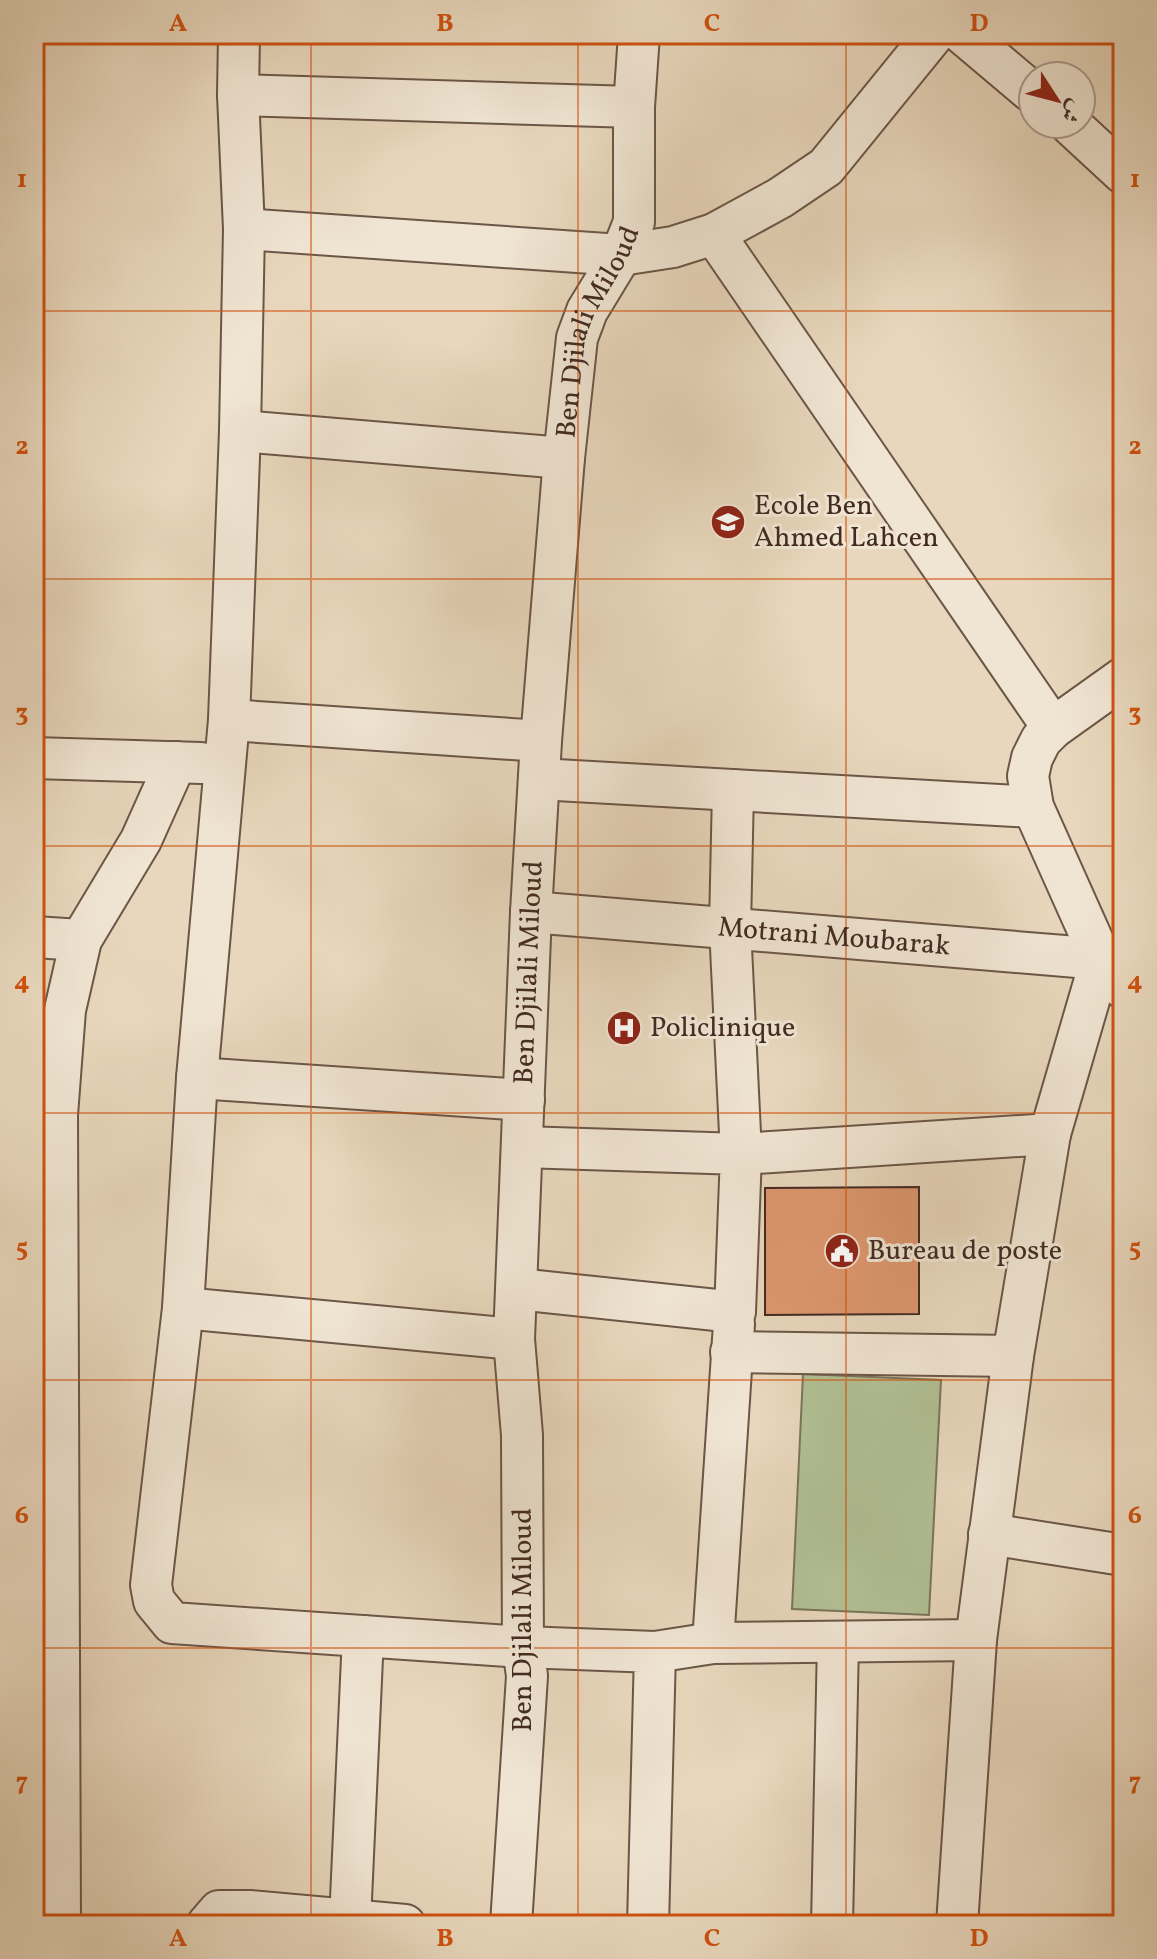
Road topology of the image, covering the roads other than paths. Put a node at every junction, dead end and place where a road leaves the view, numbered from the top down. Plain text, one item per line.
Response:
1 (239, 34) edge
2 (639, 34) edge
3 (934, 34) edge
4 (963, 34) edge
5 (1017, 80) edge
6 (238, 95) junction
7 (634, 107) junction
8 (1087, 140) edge
9 (1123, 173) edge
10 (244, 229) junction
11 (714, 234) junction
12 (621, 255) junction
13 (240, 431) junction
14 (564, 458) junction
15 (1123, 678) edge
16 (229, 720) junction
17 (1053, 728) junction
18 (34, 758) edge
19 (540, 760) junction
20 (176, 762) junction
21 (225, 764) junction
22 (733, 790) junction
23 (1033, 807) junction
24 (531, 912) junction
25 (730, 927) junction
26 (34, 937) edge
27 (81, 940) junction
28 (1112, 973) edge
29 (197, 1078) junction
30 (524, 1100) junction
31 (46, 1115) edge
32 (1050, 1134) junction
33 (522, 1147) junction
34 (741, 1154) junction
35 (518, 1289) junction
36 (183, 1308) junction
37 (735, 1312) junction
38 (514, 1339) junction
39 (731, 1352) junction
40 (1013, 1356) junction
41 (989, 1534) junction
42 (1123, 1555) edge
43 (363, 1636) junction
44 (976, 1640) junction
45 (838, 1642) junction
46 (713, 1643) junction
47 (523, 1647) junction
48 (655, 1652) junction
49 (350, 1921) junction
50 (60, 1925) edge
51 (207, 1925) edge
52 (405, 1925) edge
53 (511, 1925) edge
54 (648, 1925) edge
55 (832, 1925) edge
56 (957, 1925) edge

1 - 6 street
2 - 7 street, Ben Djilali Miloud
3 - 11 street
4 - 5 street
6 - 7 street
6 - 10 street
7 - 12 street, Ben Djilali Miloud
8 - 9 street
10 - 12 street
10 - 13 street
11 - 12 street
11 - 17 street
12 - 14 street, Ben Djilali Miloud
13 - 14 street
13 - 16 street
14 - 19 street, Ben Djilali Miloud
15 - 17 street
16 - 19 street
16 - 21 street
17 - 23 street
18 - 20 street
19 - 22 street
19 - 24 street, Ben Djilali Miloud
20 - 21 street
20 - 27 street
21 - 29 street
22 - 23 street
22 - 25 street
23 - 28 street
24 - 25 street, Motrani Moubarak
24 - 30 street, Ben Djilali Miloud
25 - 28 street, Motrani Moubarak
25 - 34 street
26 - 27 street
27 - 31 street
28 - 32 street
29 - 30 street
29 - 36 street
30 - 33 street, Ben Djilali Miloud
31 - 50 street
32 - 34 street
32 - 40 street
33 - 34 street
33 - 35 street, Ben Djilali Miloud
34 - 37 street
35 - 37 street
35 - 38 street, Ben Djilali Miloud
36 - 38 street
36 - 43 street
37 - 39 street
38 - 47 street, Ben Djilali Miloud
39 - 40 street
39 - 46 street
40 - 41 street
41 - 42 street
41 - 44 street
43 - 47 street
43 - 49 street
44 - 45 street
44 - 56 street
45 - 46 street
45 - 55 street
46 - 48 street
47 - 48 street
47 - 53 street, Ben Djilali Miloud
48 - 54 street
49 - 51 street
49 - 52 street

